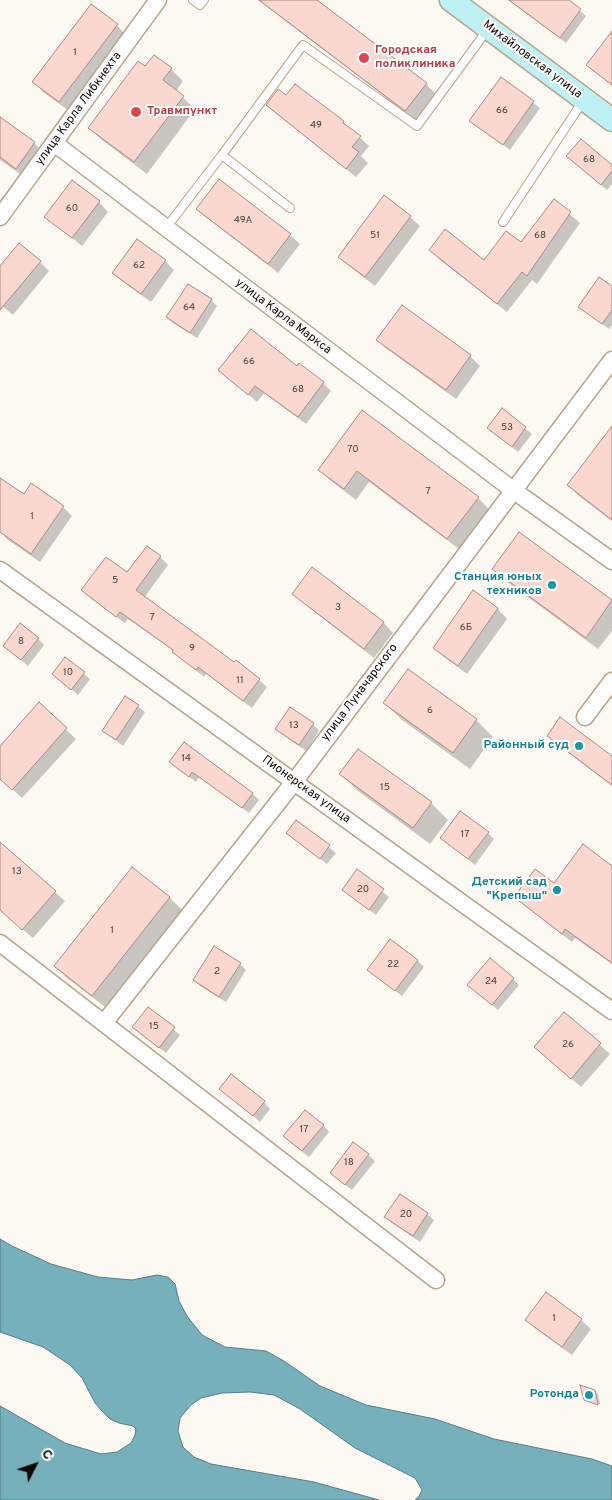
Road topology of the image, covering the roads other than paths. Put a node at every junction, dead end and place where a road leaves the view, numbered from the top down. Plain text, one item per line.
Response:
1 (158, 0) edge
2 (193, 0) edge
3 (204, 0) edge
4 (455, 1) edge
5 (488, 28) junction
6 (584, 100) junction
7 (612, 120) edge
8 (54, 143) junction
9 (222, 155) junction
10 (290, 208) dead end
11 (0, 217) edge
12 (503, 222) dead end
13 (166, 228) junction
14 (612, 360) edge
15 (513, 490) junction
16 (612, 561) edge
17 (0, 570) edge
18 (612, 682) edge
19 (585, 716) dead end
20 (294, 782) junction
21 (0, 943) edge
22 (612, 1011) edge
23 (104, 1023) junction
24 (436, 1280) dead end

1 - 8 street, улица Карла Либкнехта
2 - 3 lane
4 - 5 main road, Михайловская улица
5 - 6 main road, Михайловская улица
5 - 9 lane
6 - 7 main road, Михайловская улица
6 - 12 lane
8 - 11 street, улица Карла Либкнехта
8 - 13 street, улица Карла Маркса
9 - 10 lane
9 - 13 lane
13 - 15 street, улица Карла Маркса
14 - 15 street, улица Луначарского
15 - 16 street, улица Карла Маркса
15 - 20 street, улица Луначарского
17 - 20 street, Пионерская улица
18 - 19 street
20 - 22 street, Пионерская улица
20 - 23 street, улица Луначарского
21 - 23 street
23 - 24 street

